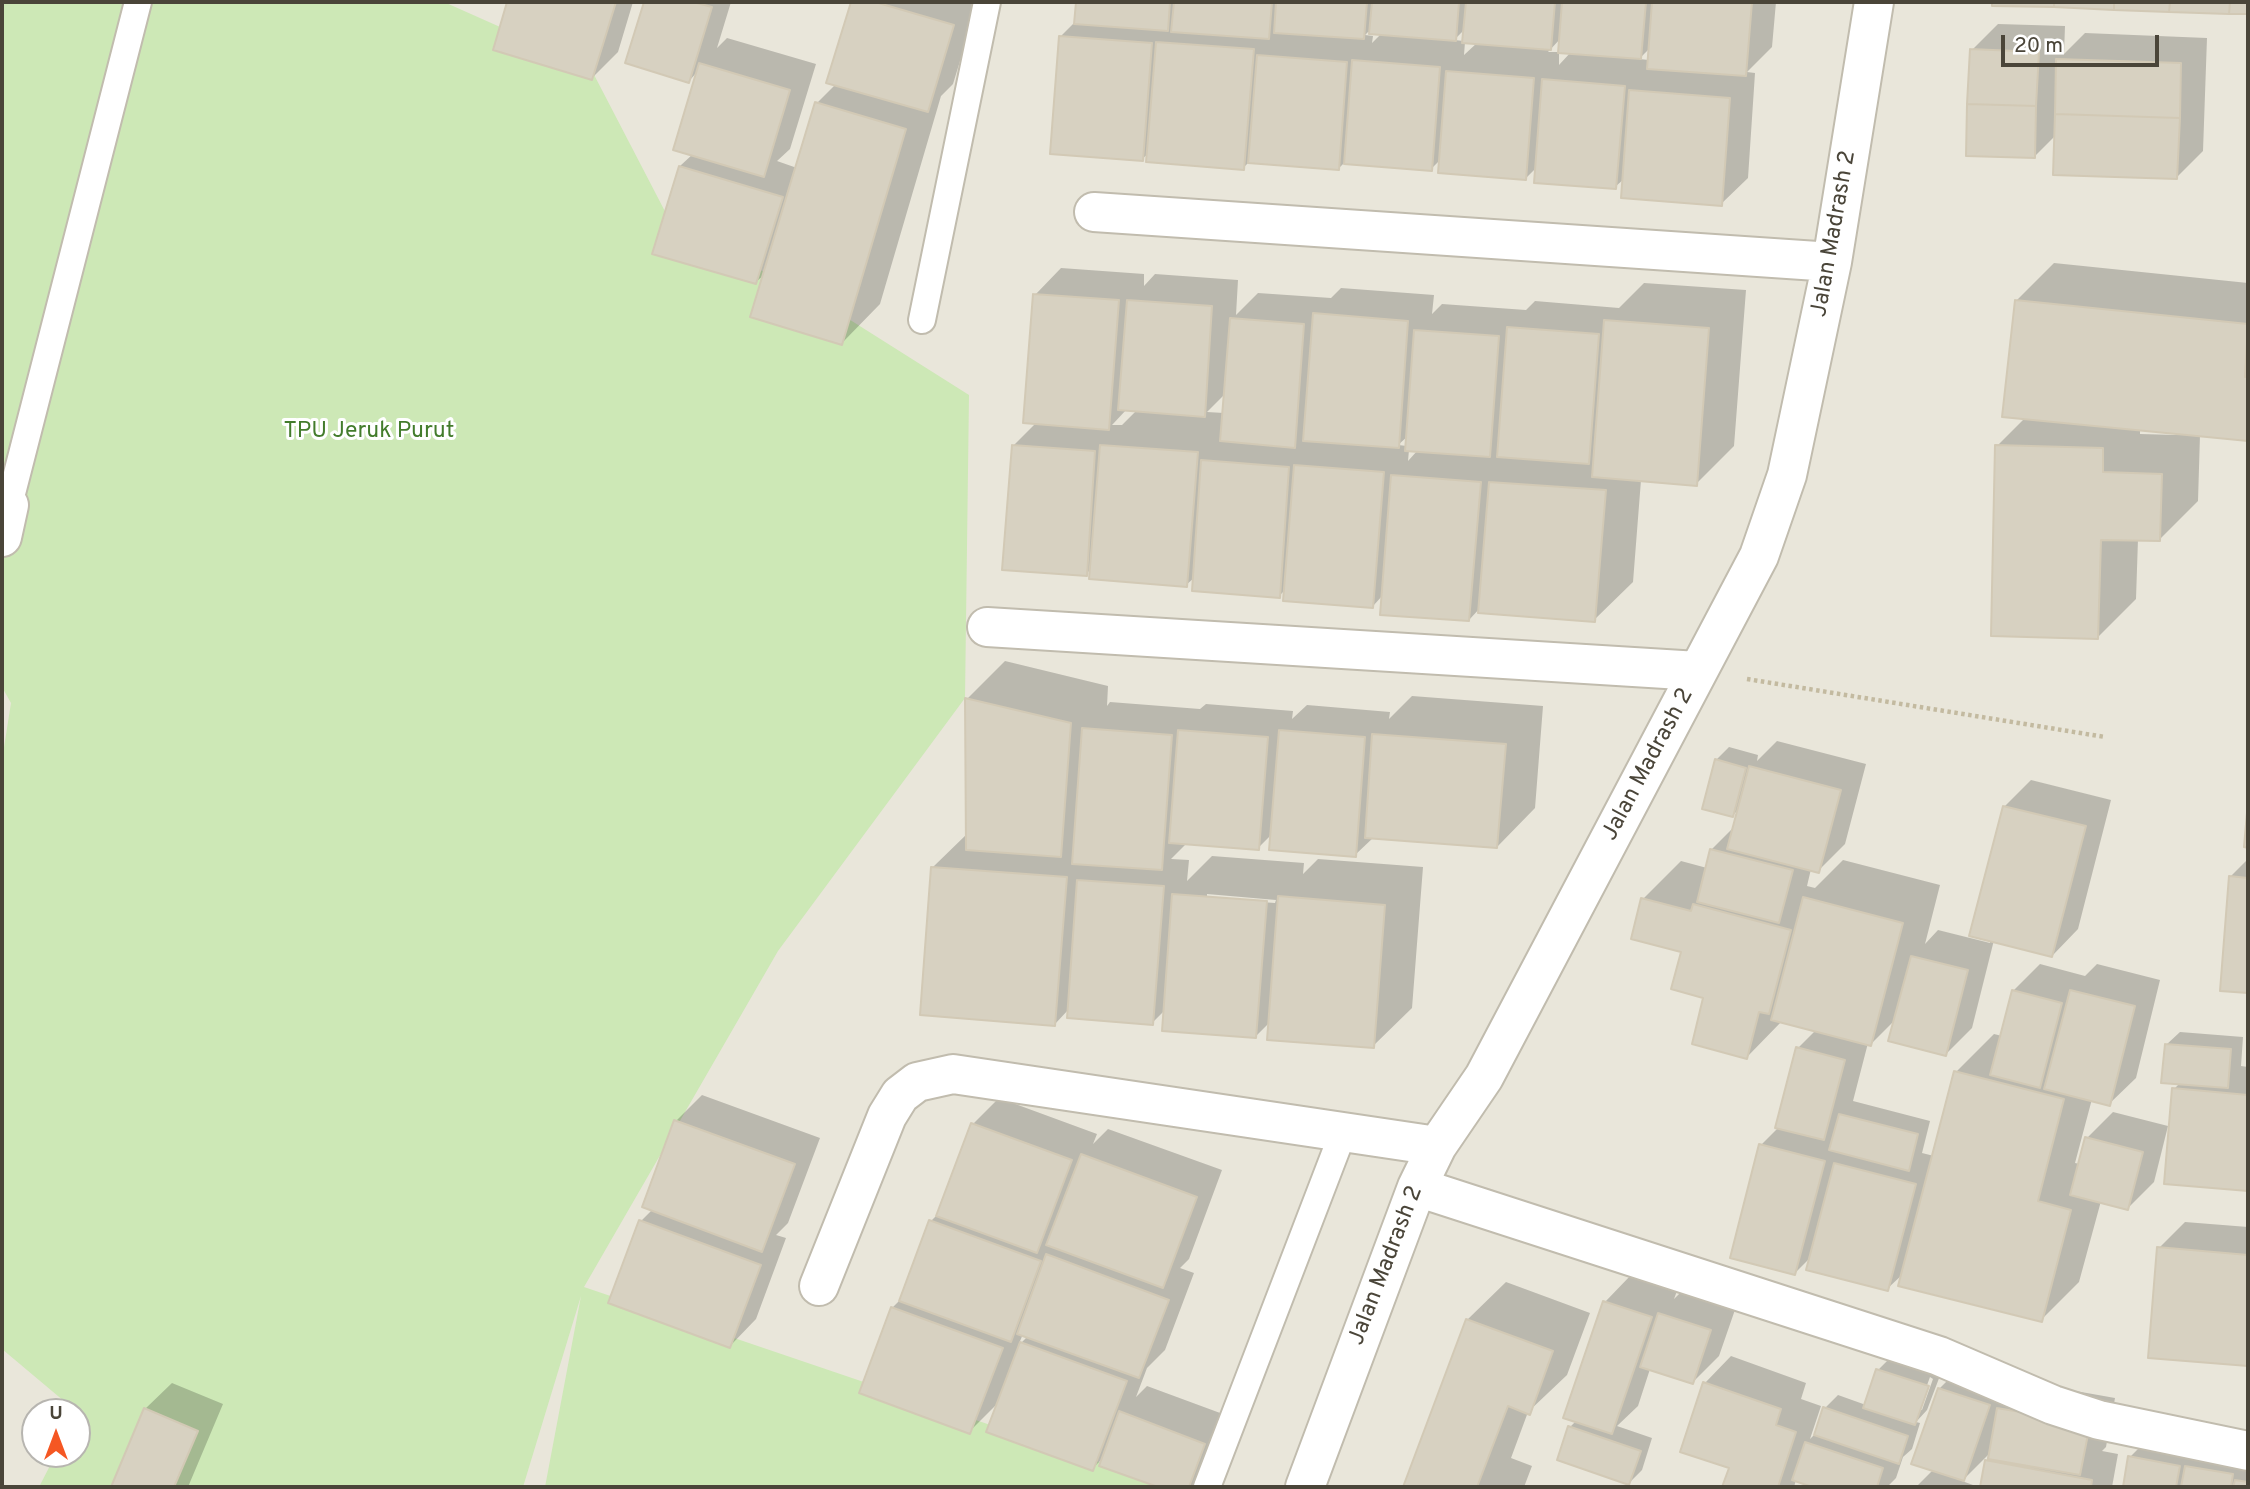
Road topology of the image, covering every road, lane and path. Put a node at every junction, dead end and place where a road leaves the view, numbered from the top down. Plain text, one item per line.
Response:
1 (138, 2) edge
2 (1874, 2) edge
3 (979, 7) edge
4 (1094, 212) dead end
5 (1832, 262) junction
6 (922, 320) dead end
7 (5, 521) edge
8 (987, 627) dead end
9 (1698, 671) junction
10 (2105, 737) dead end
11 (1343, 1130) junction
12 (1437, 1146) junction
13 (1417, 1187) junction
14 (819, 1286) dead end
15 (2248, 1451) edge
16 (1207, 1487) edge
17 (1306, 1487) edge

1 - 7 lane
2 - 5 street, Jalan Madrash 2
3 - 6 lane
4 - 5 street
5 - 9 street, Jalan Madrash 2
8 - 9 street
9 - 10 path
9 - 12 street, Jalan Madrash 2
11 - 12 street
11 - 14 street
11 - 16 lane
12 - 13 street, Jalan Madrash 2
13 - 15 street
13 - 17 street, Jalan Madrash 2

